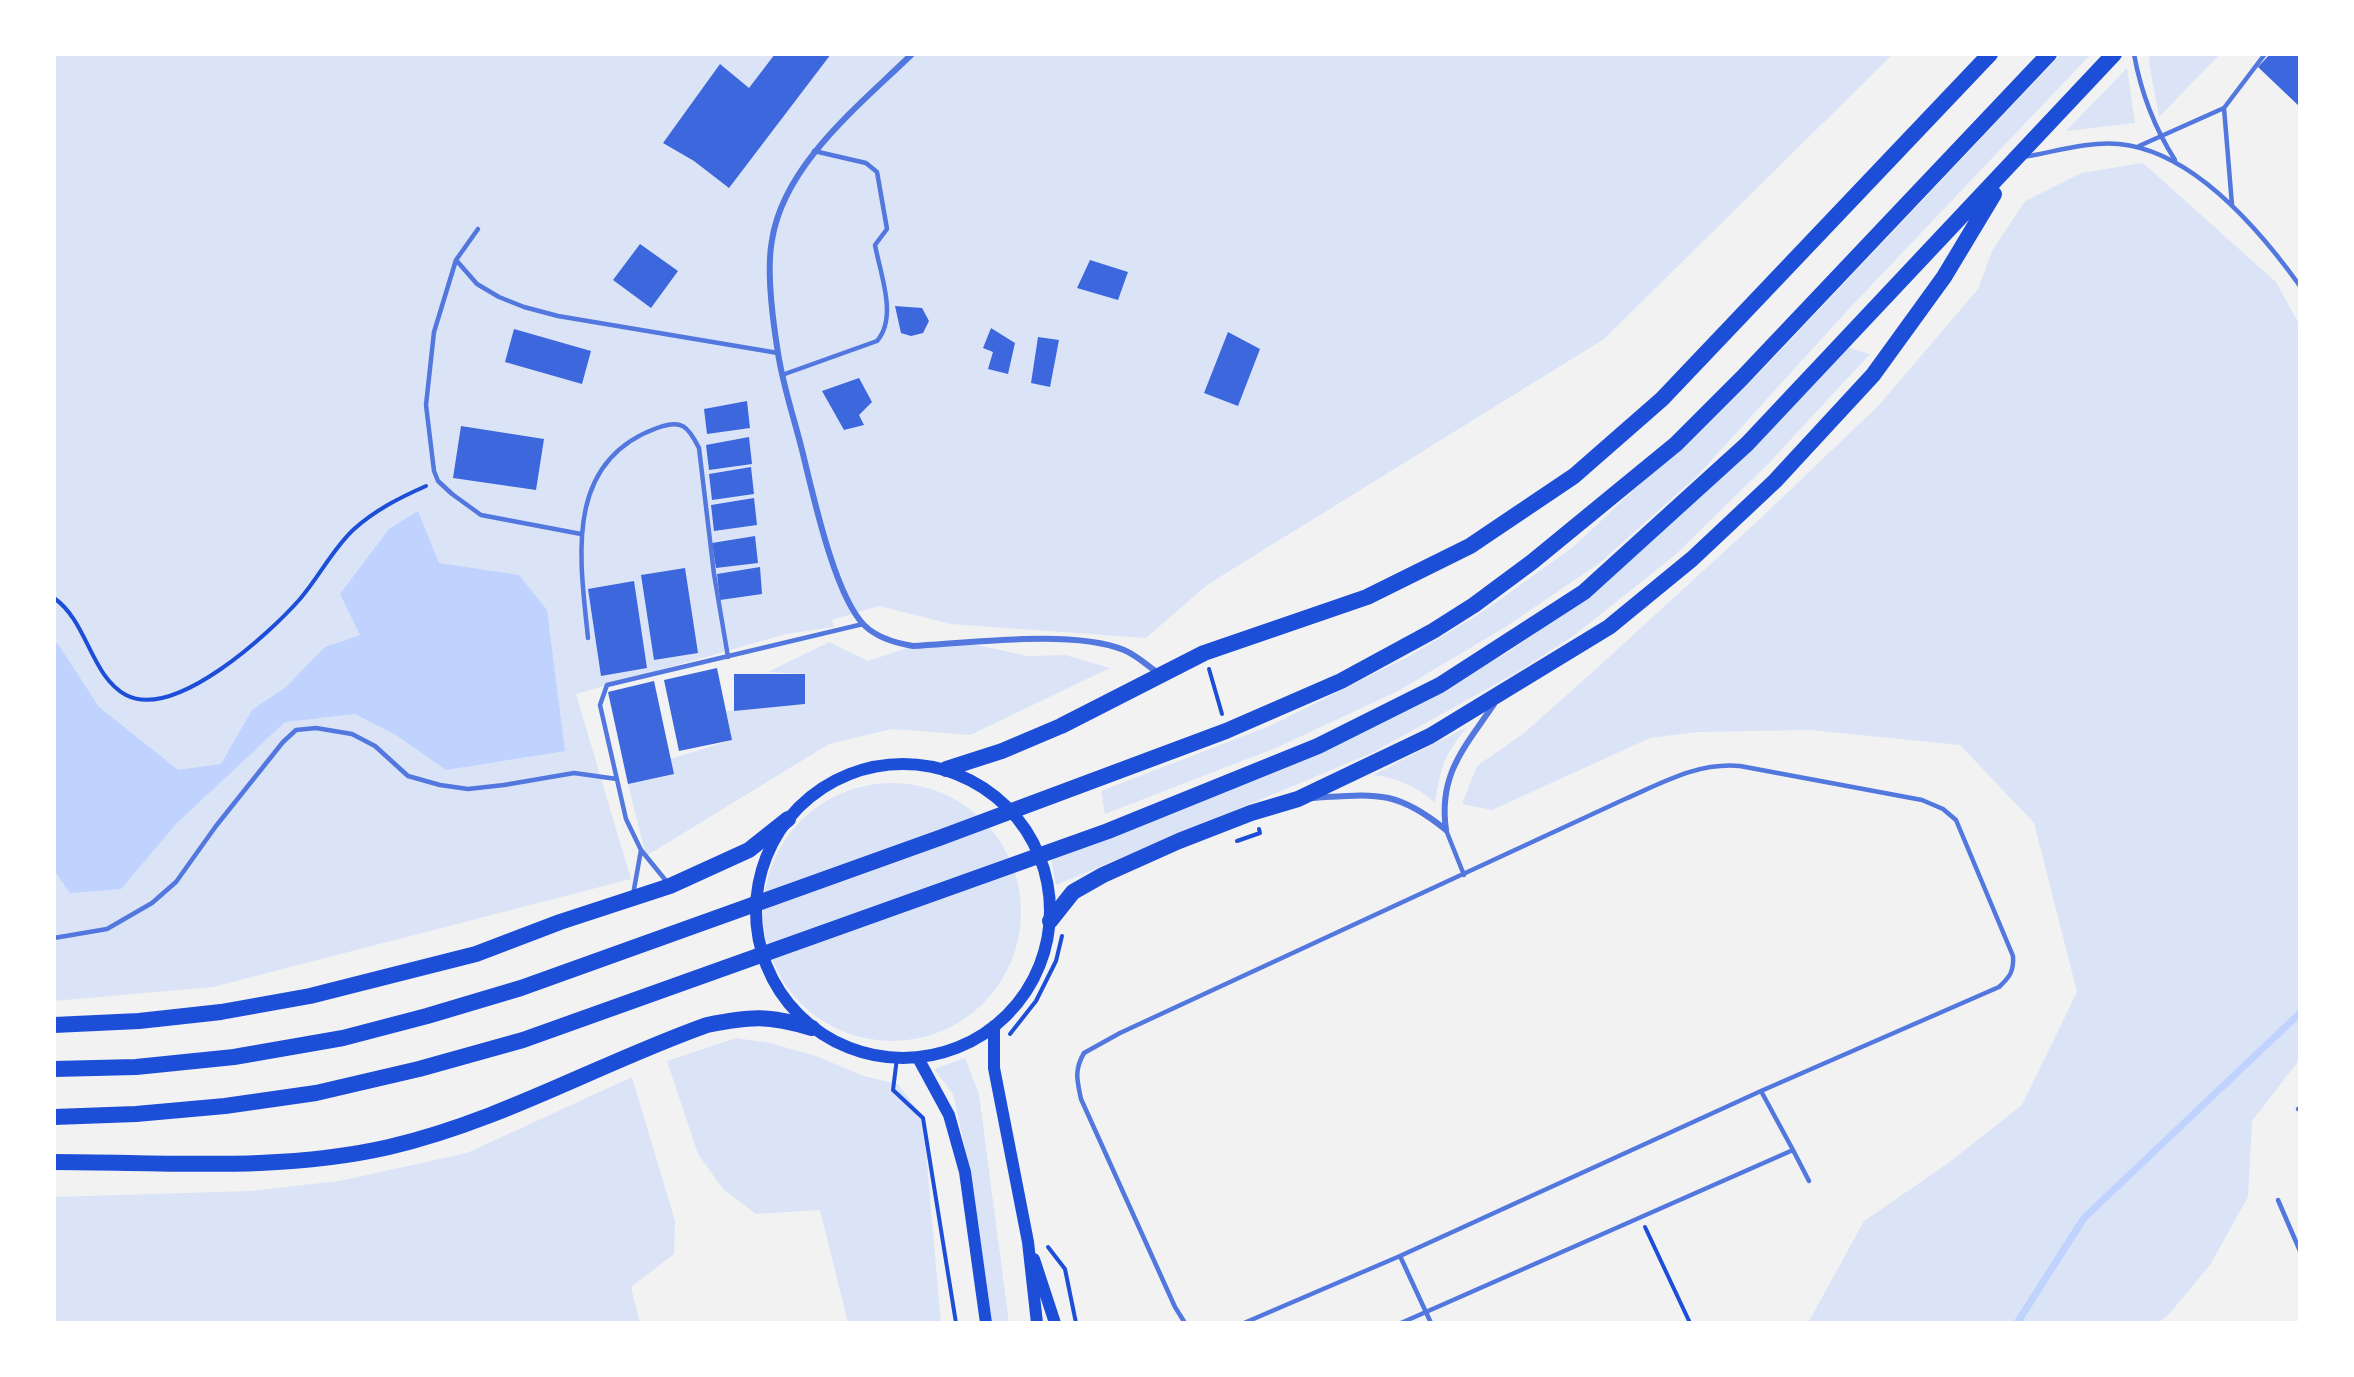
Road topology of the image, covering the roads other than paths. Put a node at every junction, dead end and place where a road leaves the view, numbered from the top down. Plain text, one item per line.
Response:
1 (912, 54) edge
2 (1990, 54) edge
3 (2049, 54) edge
4 (2114, 54) edge
5 (2134, 54) edge
6 (2265, 54) edge
7 (2224, 108) junction
8 (2159, 135) junction
9 (2139, 146) junction
10 (814, 151) junction
11 (2175, 160) junction
12 (2014, 162) junction
13 (2232, 205) junction
14 (478, 229) dead end
15 (456, 260) junction
16 (2300, 286) edge
17 (778, 353) junction
18 (782, 375) junction
19 (580, 534) junction
20 (863, 624) junction
21 (588, 639) dead end
22 (728, 657) junction
23 (1161, 675) junction
24 (1499, 696) junction
25 (946, 769) junction
26 (617, 779) junction
27 (1298, 799) junction
28 (788, 819) junction
29 (1446, 830) junction
30 (641, 850) junction
31 (1464, 875) junction
32 (670, 886) junction
33 (632, 898) junction
34 (1050, 921) junction
35 (54, 938) edge
36 (54, 1025) edge
37 (994, 1026) junction
38 (812, 1028) junction
39 (918, 1058) junction
40 (54, 1069) edge
41 (1761, 1092) junction
42 (54, 1117) edge
43 (1793, 1150) junction
44 (54, 1162) edge
45 (1809, 1181) dead end
46 (2278, 1200) dead end
47 (1028, 1242) junction
48 (2300, 1251) edge
49 (1400, 1256) junction
50 (1426, 1313) junction
51 (986, 1323) edge
52 (1037, 1323) edge
53 (1055, 1323) edge
54 (1185, 1323) edge
55 (1244, 1323) edge
56 (1401, 1323) edge
57 (1431, 1323) edge

1 - 10 street
2 - 23 highway
3 - 40 highway
4 - 12 highway
5 - 8 lane
6 - 7 lane
7 - 8 lane
7 - 13 lane
8 - 9 lane
8 - 11 lane
9 - 11 lane
9 - 12 lane
10 - 17 street
10 - 18 lane
11 - 13 lane
12 - 24 highway
12 - 42 highway
13 - 16 lane
14 - 15 lane
15 - 17 lane
15 - 19 lane
17 - 18 street
18 - 20 street
19 - 21 lane
19 - 22 lane
20 - 22 lane
20 - 23 street
22 - 26 lane
23 - 25 highway
24 - 27 highway
24 - 29 street
25 - 28 main road
25 - 34 main road
26 - 30 lane
26 - 35 lane
27 - 29 street
27 - 34 highway
28 - 32 highway
28 - 38 main road
29 - 31 lane
30 - 32 lane
30 - 33 lane
31 - 41 lane
31 - 54 lane
32 - 33 highway
33 - 36 highway
34 - 37 main road
37 - 39 main road
37 - 47 main road
38 - 39 main road
38 - 44 highway
39 - 51 main road
41 - 43 lane
41 - 49 lane
43 - 45 lane
43 - 50 lane
46 - 48 lane
47 - 52 main road
47 - 53 main road
49 - 50 lane
49 - 55 lane
50 - 56 lane
50 - 57 lane

